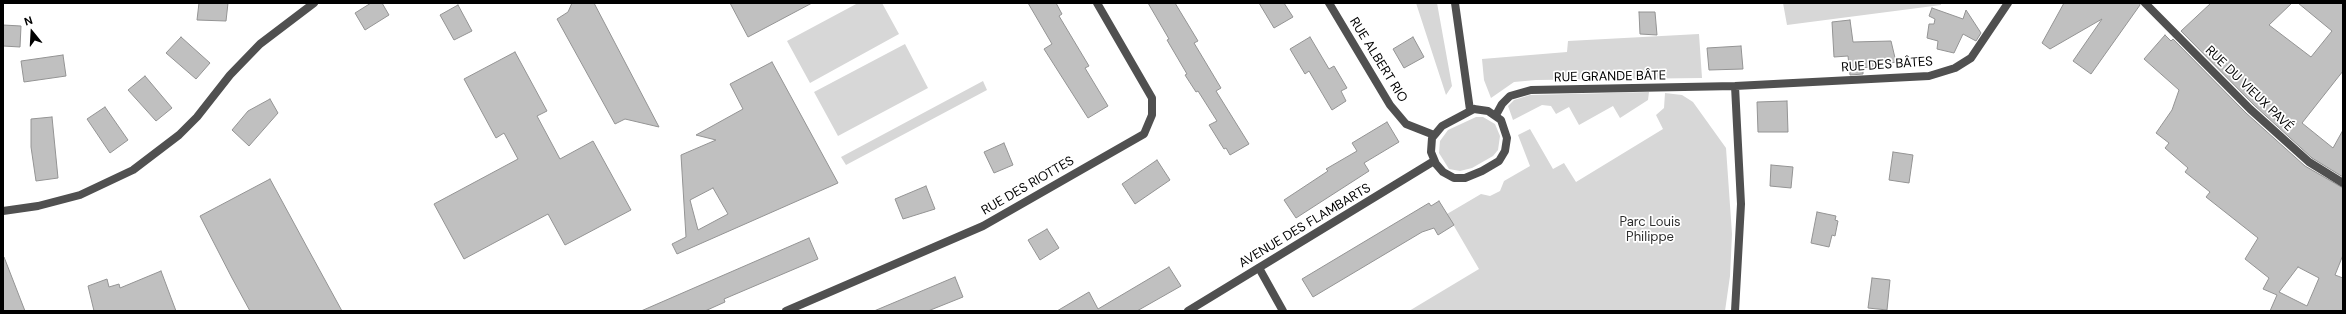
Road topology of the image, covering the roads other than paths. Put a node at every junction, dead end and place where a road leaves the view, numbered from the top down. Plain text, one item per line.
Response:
1 (314, 3) edge
2 (1097, 3) edge
3 (1329, 3) edge
4 (1455, 3) edge
5 (2008, 3) edge
6 (2145, 3) edge
7 (1735, 86) junction
8 (1470, 110) junction
9 (1496, 115) junction
10 (1434, 135) junction
11 (1434, 161) junction
12 (2343, 183) edge
13 (3, 211) edge
14 (1259, 268) junction
15 (786, 311) edge
16 (1188, 311) edge
17 (1283, 311) edge
18 (1735, 311) edge

1 - 13 street
2 - 15 street, RUE DES RIOTTES
3 - 10 street, RUE ALBERT RIO
4 - 8 street
5 - 7 street, RUE DES BÂTES
6 - 12 street, RUE DU VIEUX PAVÉ
7 - 9 street, RUE GRANDE BÂTE
7 - 18 street
8 - 9 street
8 - 10 street
9 - 11 street
10 - 11 street
11 - 14 street, AVENUE DES FLAMBARTS
14 - 16 street, AVENUE DES FLAMBARTS
14 - 17 street

